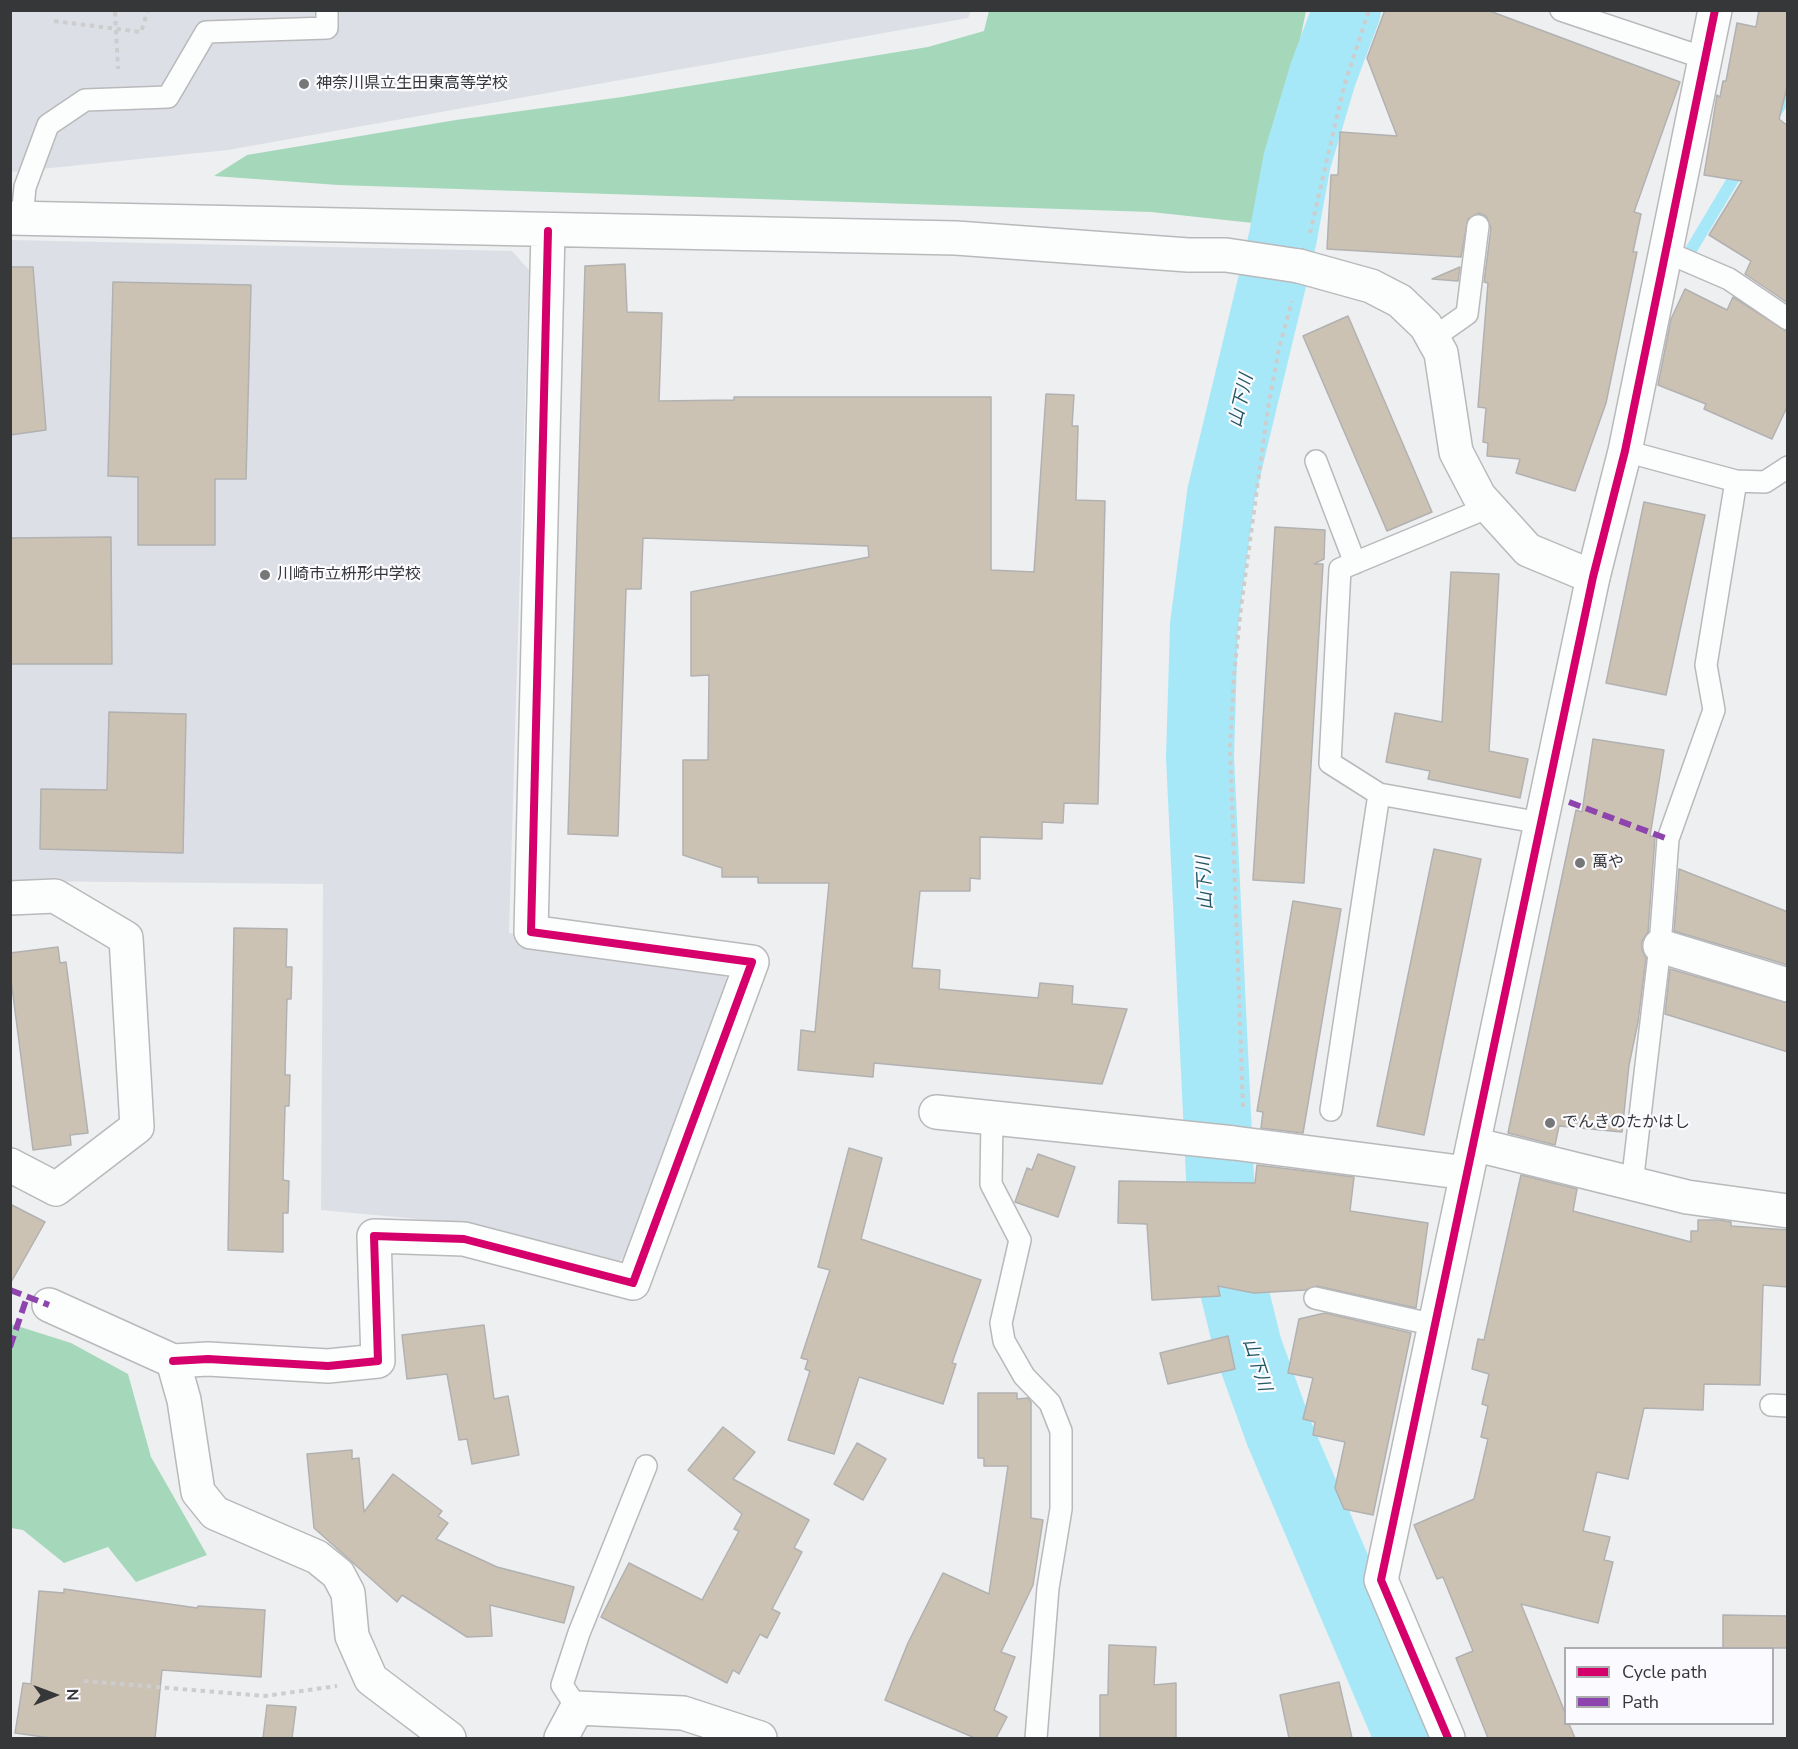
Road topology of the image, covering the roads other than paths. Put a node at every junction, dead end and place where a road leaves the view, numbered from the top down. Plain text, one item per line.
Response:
1 (327, 10) edge
2 (1561, 10) edge
3 (1715, 10) edge
4 (1704, 58) junction
5 (16, 218) edge
6 (1478, 226) dead end
7 (548, 231) junction
8 (1664, 251) junction
9 (1788, 319) edge
10 (1433, 338) junction
11 (1625, 451) junction
12 (1316, 461) dead end
13 (1788, 467) edge
14 (1736, 481) junction
15 (1490, 507) junction
16 (1355, 563) junction
17 (1593, 577) junction
18 (1379, 794) junction
19 (1541, 823) junction
20 (10, 898) edge
21 (1660, 946) junction
22 (1788, 985) edge
23 (1331, 1110) dead end
24 (936, 1112) dead end
25 (992, 1118) junction
26 (1470, 1159) junction
27 (10, 1165) edge
28 (1632, 1184) junction
29 (1788, 1211) edge
30 (1315, 1298) dead end
31 (49, 1305) dead end
32 (1435, 1325) junction
33 (173, 1361) junction
34 (646, 1466) dead end
35 (577, 1708) junction
36 (449, 1738) edge
37 (561, 1738) edge
38 (760, 1738) edge
39 (1036, 1738) edge
40 (1448, 1738) edge

1 - 5 lane
2 - 4 lane
3 - 4 street
4 - 8 street
5 - 7 street
6 - 10 lane
7 - 10 street
7 - 33 street
8 - 9 lane
8 - 11 street
10 - 15 street
11 - 14 lane
11 - 17 street
12 - 16 lane
13 - 14 lane
14 - 21 lane
15 - 16 lane
15 - 17 street
16 - 18 lane
17 - 19 street
18 - 19 lane
18 - 23 lane
19 - 26 street
20 - 27 street
21 - 22 street
21 - 28 lane
24 - 25 street
25 - 26 street
25 - 39 lane
26 - 28 street
26 - 32 street
28 - 29 street
30 - 32 lane
31 - 33 street
32 - 40 street
33 - 36 street
34 - 35 lane
35 - 37 street
35 - 38 street

